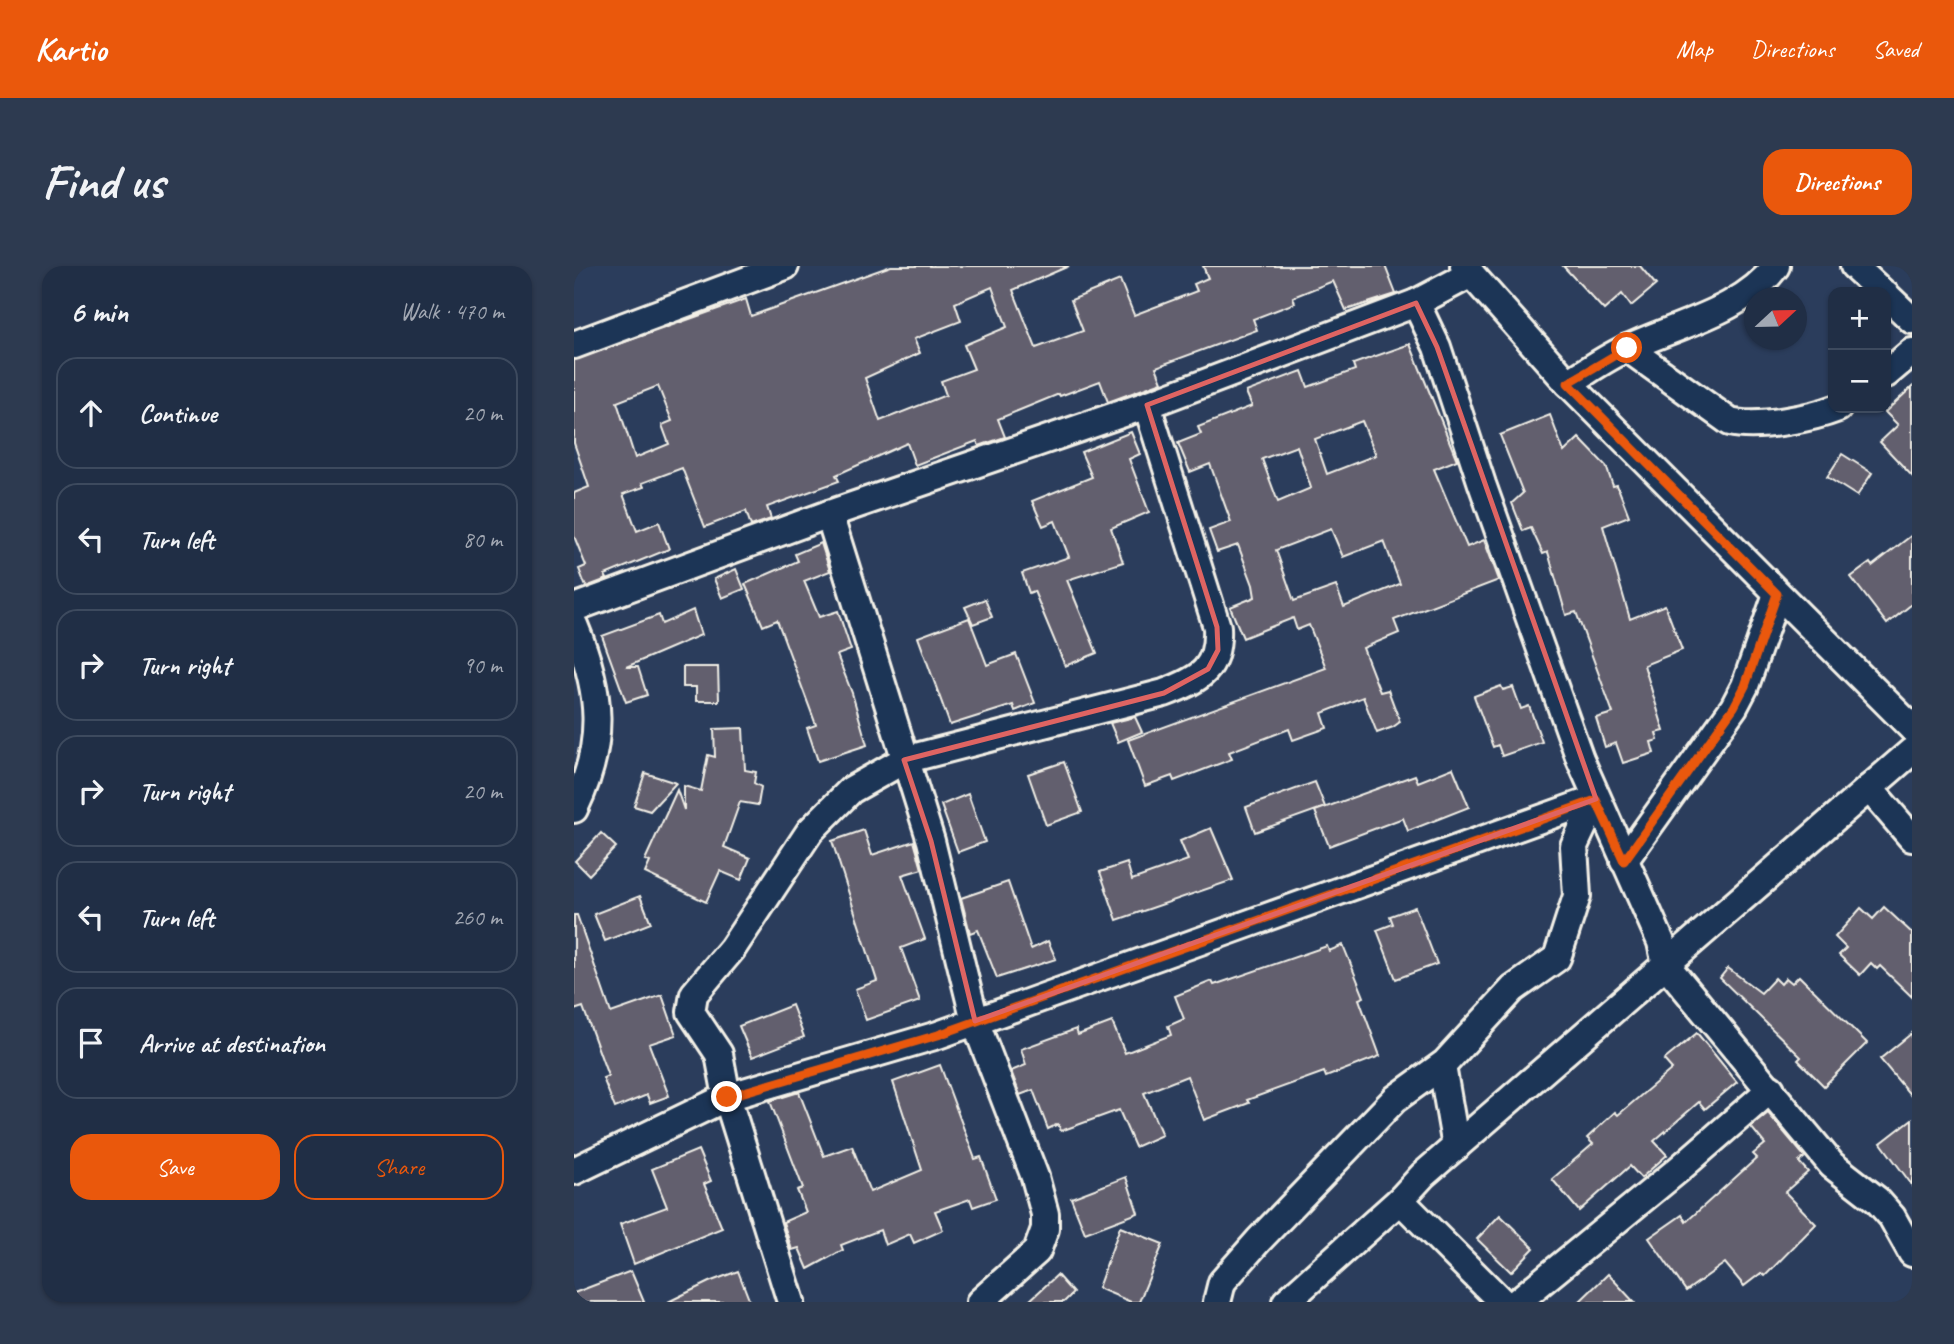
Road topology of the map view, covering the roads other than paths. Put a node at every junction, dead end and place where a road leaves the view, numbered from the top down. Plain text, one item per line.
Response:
1 (785, 266) edge
2 (1776, 266) edge
3 (1854, 266) edge
4 (1468, 270) edge
5 (733, 276) edge
6 (1876, 287) edge
7 (1891, 300) edge
8 (1416, 303) junction
9 (1912, 320) edge
10 (574, 345) edge
11 (1627, 348) junction
12 (1912, 352) edge
13 (1891, 370) edge
14 (1568, 383) junction
15 (1147, 405) junction
16 (1828, 411) edge
17 (829, 514) junction
18 (1777, 594) junction
19 (574, 608) edge
20 (574, 625) edge
21 (1912, 728) edge
22 (1912, 751) edge
23 (904, 760) junction
24 (1869, 789) junction
25 (1596, 800) junction
26 (574, 809) edge
27 (1912, 838) edge
28 (1624, 861) junction
29 (1666, 965) junction
30 (975, 1021) junction
31 (1442, 1066) junction
32 (1771, 1088) junction
33 (727, 1097) junction
34 (1456, 1147) junction
35 (574, 1171) edge
36 (1400, 1200) junction
37 (1912, 1253) edge
38 (791, 1302) edge
39 (980, 1302) edge
40 (1217, 1302) edge
41 (1286, 1302) edge
42 (1502, 1302) edge
43 (1517, 1302) edge

1 - 5 street
2 - 11 street
3 - 6 street
4 - 8 street
4 - 14 street
5 - 10 street
7 - 9 street
8 - 15 street
8 - 25 street
11 - 14 street
11 - 16 street
12 - 13 street
14 - 18 street
15 - 17 street
15 - 23 street
17 - 19 street
17 - 23 street
18 - 21 street
18 - 28 street
20 - 26 street
22 - 24 street
23 - 30 street
23 - 33 street
24 - 27 street
24 - 29 street
25 - 28 street
25 - 30 street
25 - 31 street
28 - 29 street
29 - 32 street
29 - 34 street
30 - 33 street
30 - 39 street
31 - 34 street
31 - 40 street
32 - 37 street
32 - 43 street
33 - 35 street
33 - 38 street
34 - 36 street
36 - 41 street
36 - 42 street

